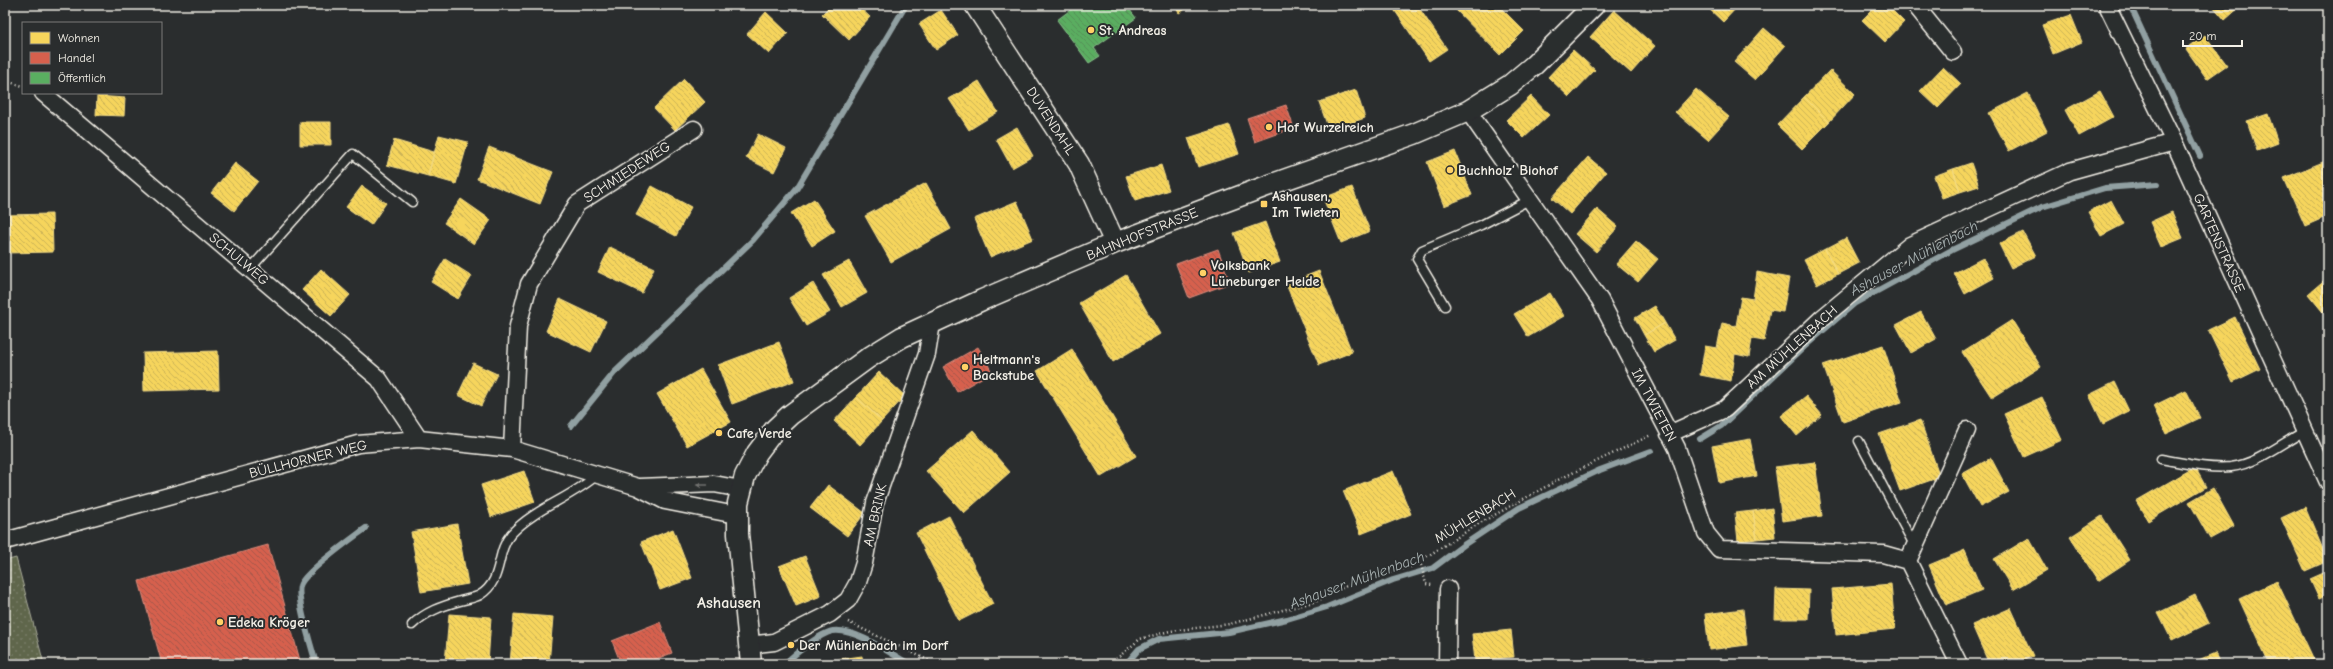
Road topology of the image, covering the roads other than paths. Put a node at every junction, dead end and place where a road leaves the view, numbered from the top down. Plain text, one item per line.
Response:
1 (975, 5) edge
2 (1594, 5) edge
3 (1915, 5) edge
4 (2107, 5) edge
5 (1953, 52) dead end
6 (44, 94) edge
7 (1468, 111) junction
8 (694, 129) dead end
9 (2174, 142) junction
10 (1531, 199) junction
11 (412, 202) dead end
12 (1115, 243) junction
13 (250, 269) junction
14 (1445, 306) dead end
15 (932, 323) junction
16 (1667, 430) junction
17 (1967, 430) dead end
18 (2305, 430) junction
19 (419, 439) junction
20 (1859, 441) dead end
21 (512, 449) junction
22 (2161, 459) dead end
23 (597, 475) junction
24 (2328, 482) edge
25 (638, 487) junction
26 (740, 489) junction
27 (736, 514) junction
28 (5, 542) edge
29 (1914, 545) junction
30 (1908, 561) junction
31 (1448, 589) dead end
32 (412, 625) dead end
33 (750, 654) edge
34 (1447, 664) edge
35 (1959, 664) edge

1 - 12 street, DUVENDAHL
2 - 7 street, BAHNHOFSTRASSE
3 - 5 street
4 - 9 street, GARTENSTRASSE
6 - 13 street, SCHULWEG
7 - 10 street, IM TWIETEN
7 - 12 street, BAHNHOFSTRASSE
8 - 21 street, SCHMIEDEWEG
9 - 16 street, AM MÜHLENBACH
9 - 18 street, GARTENSTRASSE
10 - 14 lane
10 - 16 street, IM TWIETEN
11 - 13 lane
12 - 15 street, BAHNHOFSTRASSE
13 - 19 street, SCHULWEG
15 - 26 street, BAHNHOFSTRASSE
15 - 33 street, AM BRINK
16 - 30 street, IM TWIETEN
17 - 29 street
18 - 22 lane
18 - 24 street, GARTENSTRASSE
19 - 21 street, BÜLLHORNER WEG
19 - 28 street, BÜLLHORNER WEG
20 - 29 lane
21 - 23 street, BÜLLHORNER WEG
23 - 25 street, BÜLLHORNER WEG
23 - 32 lane
26 -> 25 street, BÜLLHORNER WEG
25 - 27 street, BÜLLHORNER WEG
26 - 27 street, BAHNHOFSTRASSE
27 - 33 street, BAHNHOFSTRASSE
29 - 30 street
30 - 35 street
31 - 34 street

